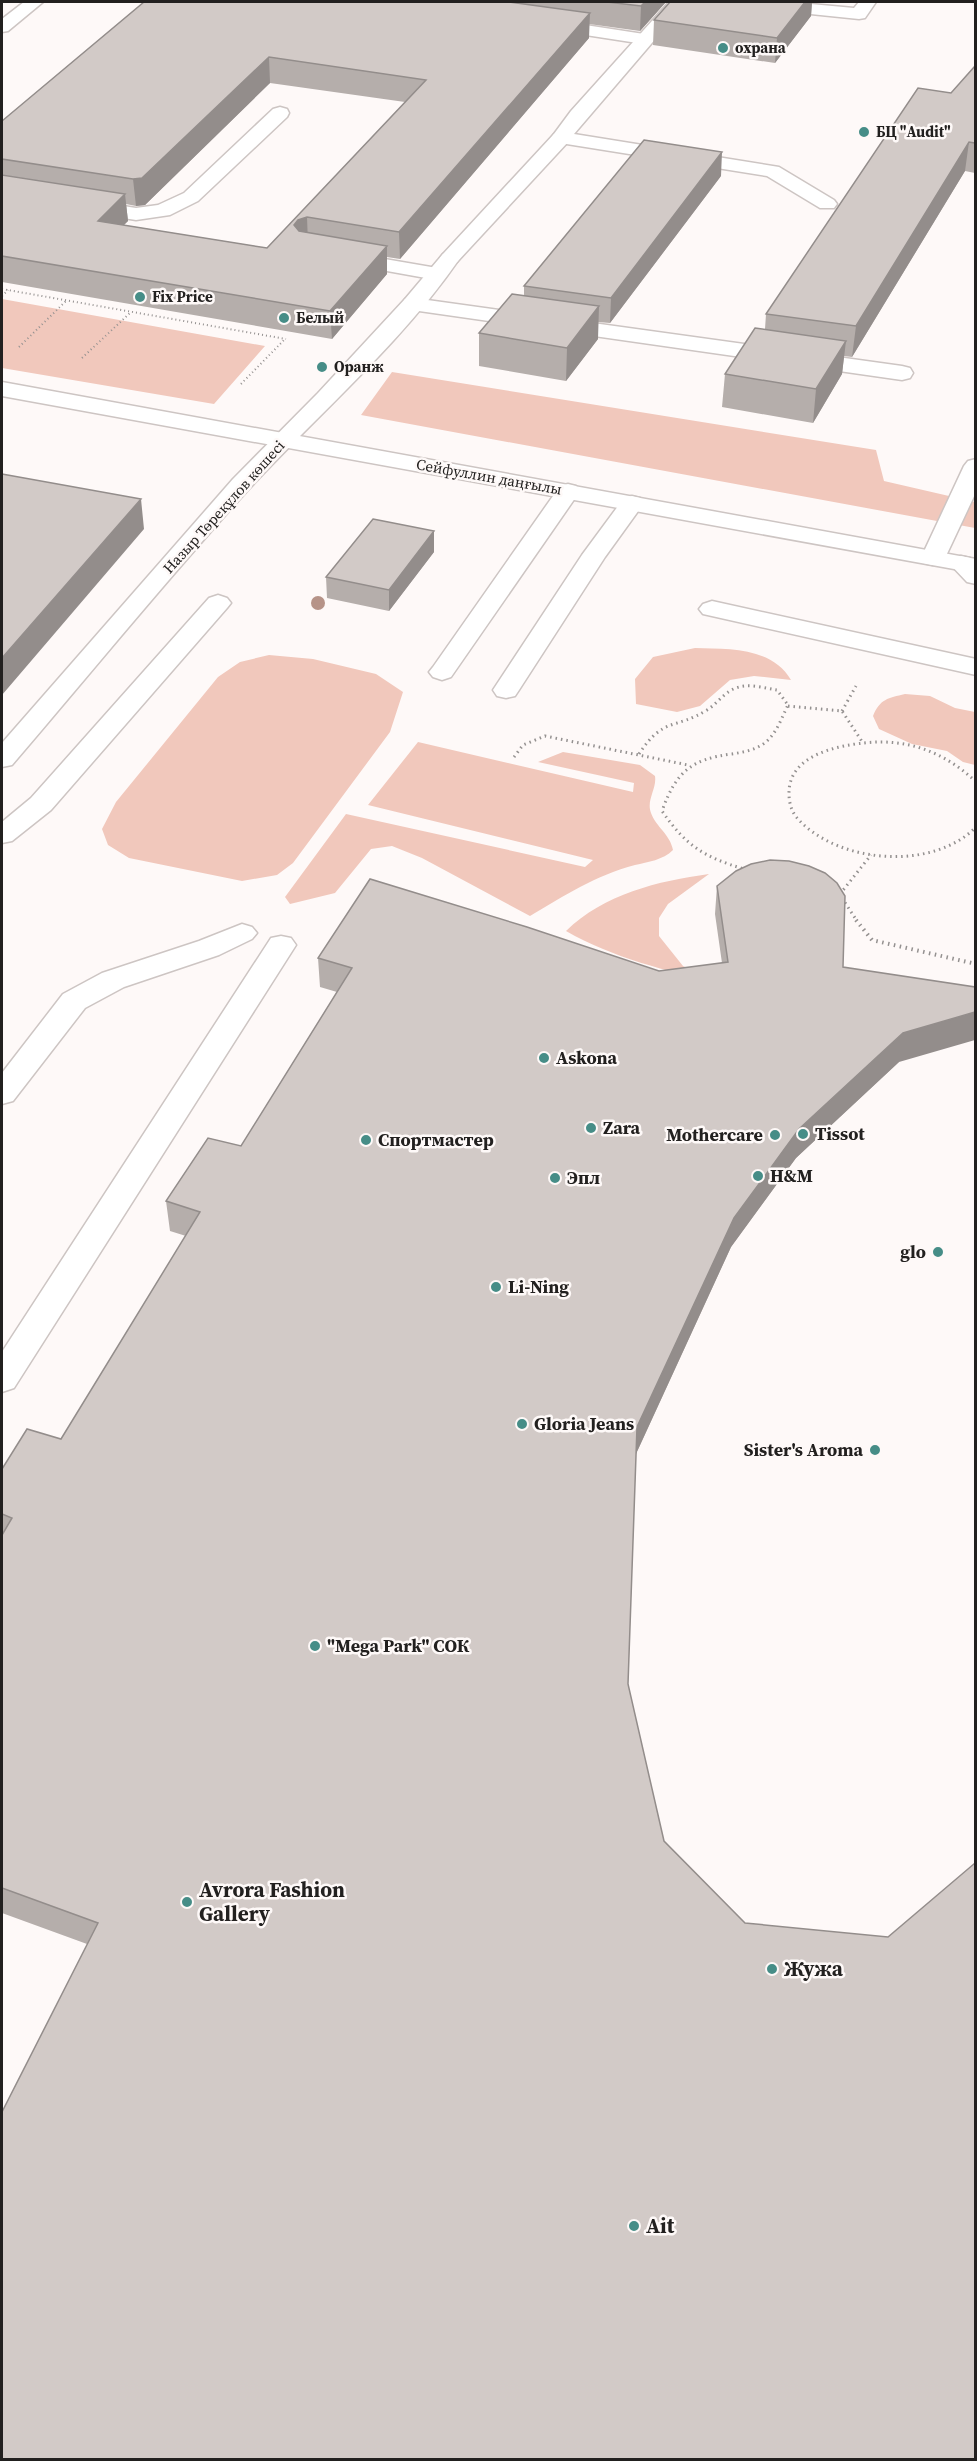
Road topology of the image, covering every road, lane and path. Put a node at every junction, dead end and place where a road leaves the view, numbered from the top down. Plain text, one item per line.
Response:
1 (34, 2) edge
2 (678, 2) edge
3 (743, 2) edge
4 (867, 2) edge
5 (534, 22) edge
6 (2, 27) edge
7 (644, 39) junction
8 (279, 113) dead end
9 (561, 138) junction
10 (2, 193) edge
11 (827, 204) dead end
12 (320, 254) edge
13 (443, 266) junction
14 (2, 289) edge
15 (8, 290) junction
16 (2, 296) edge
17 (68, 300) junction
18 (413, 304) junction
19 (131, 311) junction
20 (19, 346) dead end
21 (82, 358) dead end
22 (902, 373) dead end
23 (241, 384) dead end
24 (2, 389) edge
25 (284, 440) junction
26 (975, 466) edge
27 (568, 491) junction
28 (632, 503) junction
29 (933, 558) junction
30 (971, 569) edge
31 (218, 603) dead end
32 (712, 609) dead end
33 (975, 667) edge
34 (442, 672) dead end
35 (506, 690) dead end
36 (788, 705) junction
37 (863, 742) junction
38 (639, 754) junction
39 (3, 755) edge
40 (514, 757) dead end
41 (688, 765) junction
42 (975, 782) edge
43 (975, 827) edge
44 (2, 835) edge
45 (871, 855) junction
46 (748, 870) edge
47 (832, 891) edge
48 (840, 895) junction
49 (242, 933) dead end
50 (281, 945) dead end
51 (975, 964) edge
52 (2, 1094) edge
53 (2, 1379) edge

1 - 6 street
2 - 7 street
3 - 4 street
5 - 7 street
7 - 9 street
8 - 10 street
9 - 11 street
9 - 13 street, Назыр Төреқұлов көшесі
12 - 13 street
13 - 18 street, Назыр Төреқұлов көшесі
14 - 15 path
15 - 16 path
15 - 17 path
17 - 19 path
17 - 20 path
18 - 22 street
18 - 25 street, Назыр Төреқұлов көшесі
19 - 21 path
19 - 23 path
24 - 25 street, Сейфуллин даңғылы
25 - 27 street, Сейфуллин даңғылы
25 - 39 street, Назыр Төреқұлов көшесі
26 - 29 street
27 - 28 street, Сейфуллин даңғылы
27 - 34 street
28 - 29 street, Сейфуллин даңғылы
28 - 35 street
29 - 30 street, Сейфуллин даңғылы
31 - 44 street
32 - 33 street
36 - 37 path
36 - 38 path
36 - 41 path
37 - 42 path
37 - 45 path
38 - 40 path
38 - 41 path
41 - 46 path
43 - 45 path
45 - 48 path
47 - 48 path
48 - 51 path
49 - 52 street
50 - 53 street

